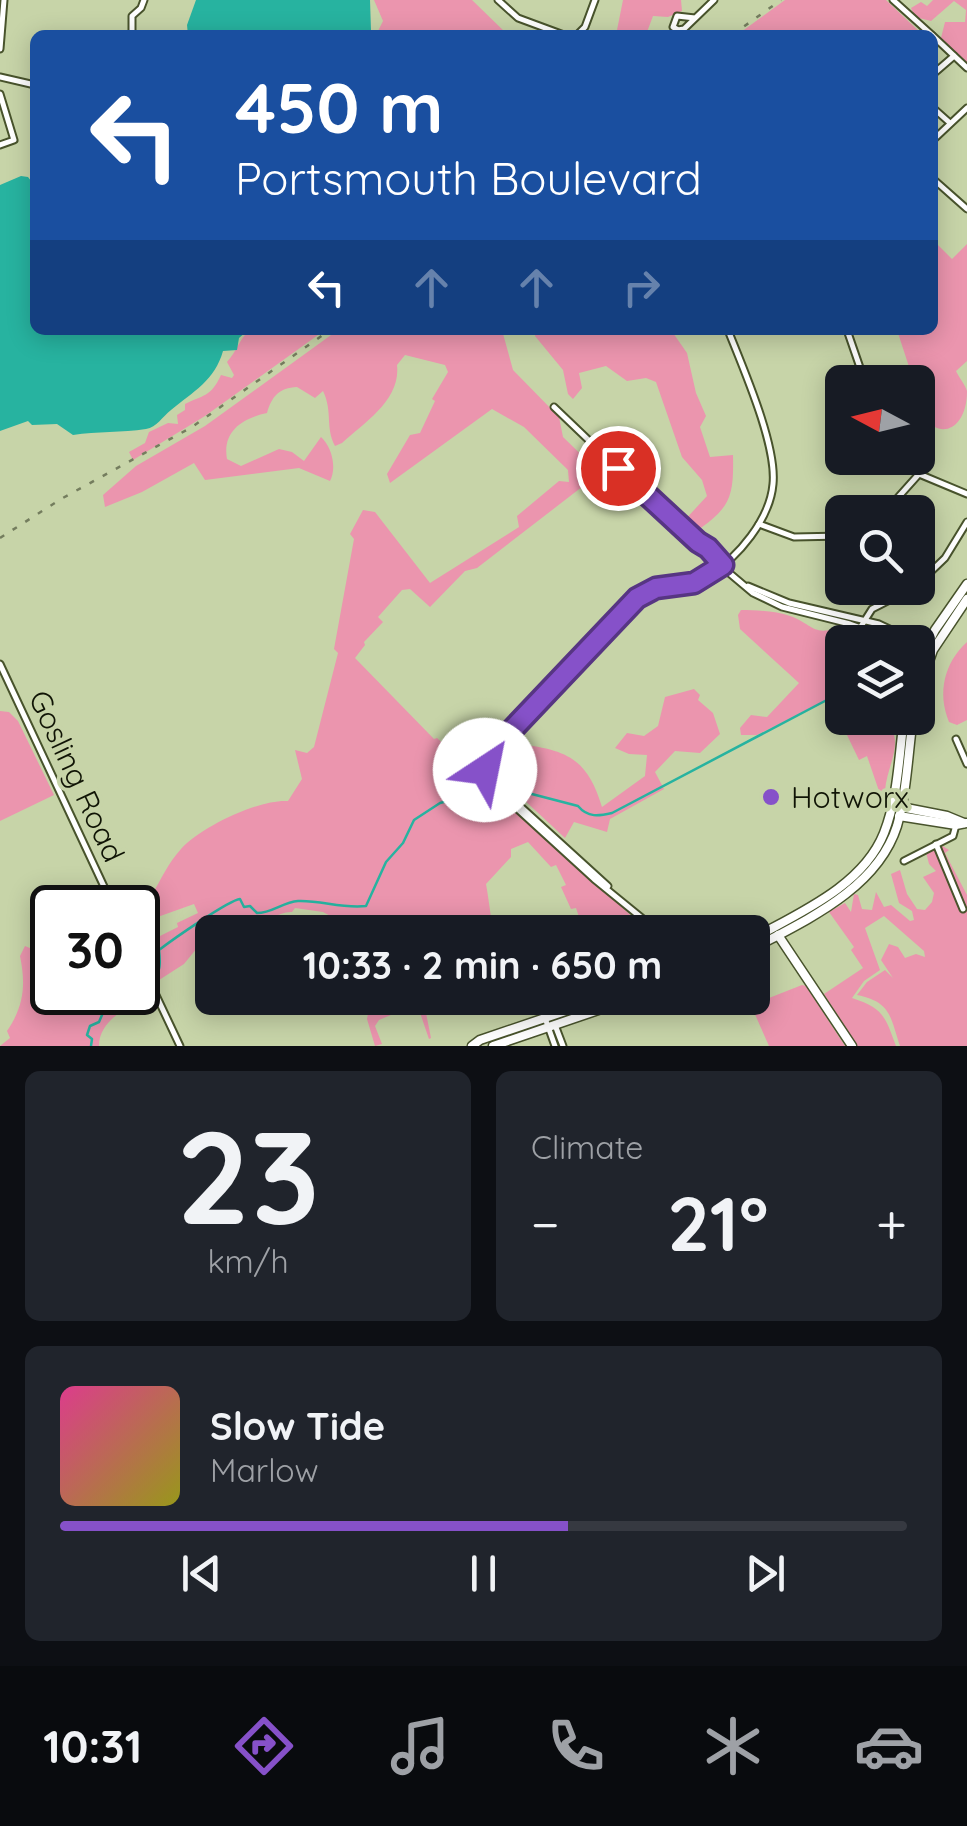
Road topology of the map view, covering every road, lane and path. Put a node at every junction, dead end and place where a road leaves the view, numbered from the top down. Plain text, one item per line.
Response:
1 (4, 0) edge
2 (144, 0) edge
3 (498, 0) edge
4 (595, 0) edge
5 (714, 0) edge
6 (893, 0) edge
7 (695, 18) dead end
8 (132, 30) edge
9 (550, 30) edge
10 (582, 30) edge
11 (926, 30) edge
12 (938, 41) edge
13 (0, 49) edge
14 (954, 56) junction
15 (967, 68) edge
16 (938, 70) edge
17 (0, 78) edge
18 (30, 84) edge
19 (0, 94) edge
20 (967, 108) edge
21 (938, 113) edge
22 (950, 124) junction
23 (938, 136) edge
24 (0, 145) edge
25 (938, 183) edge
26 (967, 210) edge
27 (730, 335) edge
28 (849, 335) edge
29 (859, 365) edge
30 (554, 407) dead end
31 (918, 475) edge
32 (921, 475) edge
33 (967, 494) edge
34 (900, 495) edge
35 (967, 522) edge
36 (759, 524) junction
37 (825, 536) edge
38 (723, 565) junction
39 (935, 567) edge
40 (967, 584) edge
41 (745, 585) junction
42 (967, 599) edge
43 (879, 605) edge
44 (862, 620) junction
45 (849, 625) edge
46 (861, 625) edge
47 (871, 625) edge
48 (935, 635) edge
49 (935, 639) edge
50 (0, 664) edge
51 (902, 735) edge
52 (910, 735) edge
53 (956, 739) dead end
54 (967, 764) edge
55 (895, 811) junction
56 (962, 824) edge
57 (936, 844) junction
58 (904, 861) dead end
59 (103, 885) edge
60 (963, 909) dead end
61 (639, 915) edge
62 (770, 928) edge
63 (781, 936) junction
64 (770, 941) edge
65 (160, 1004) edge
66 (564, 1015) edge
67 (573, 1015) edge
68 (550, 1021) junction
69 (180, 1046) edge
70 (472, 1046) edge
71 (493, 1046) edge
72 (555, 1046) edge
73 (562, 1046) edge
74 (852, 1046) edge

1 - 13 street
2 - 8 street
3 - 9 street
4 - 10 street
5 - 7 street
6 - 11 street
12 - 14 street
14 - 15 street
14 - 16 street
17 - 18 street
19 - 24 street
20 - 22 street
21 - 22 street
22 - 23 street
25 - 26 street
27 - 36 street
28 - 29 street
30 - 38 street
31 - 34 street
32 - 33 street
35 - 39 street
36 - 37 street
36 - 38 street
38 - 41 street
38 - 61 street
40 - 48 main road
41 - 44 street
41 - 45 street
42 - 49 main road
43 - 44 street
44 - 46 street
44 - 47 street
50 - 59 street, Gosling Road
51 - 55 main road
52 - 55 main road
53 - 54 street
55 - 56 main road
55 - 62 main road
55 - 63 main road
56 - 57 street
57 - 58 street
57 - 60 street
63 - 64 main road
63 - 74 main road
65 - 69 street
66 - 68 main road
67 - 68 main road
68 - 70 main road
68 - 71 main road
68 - 72 street
68 - 73 street

